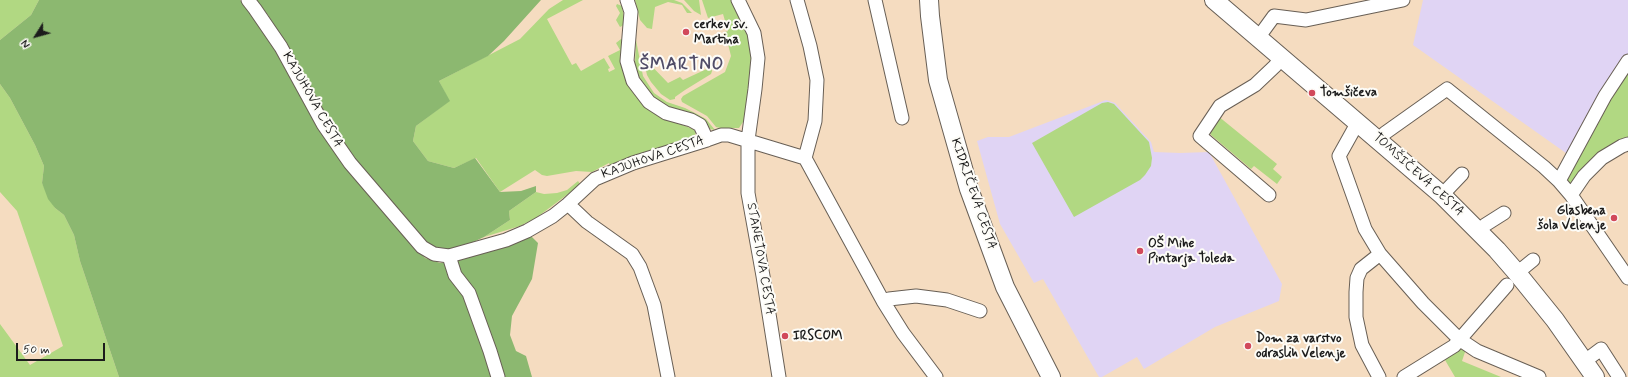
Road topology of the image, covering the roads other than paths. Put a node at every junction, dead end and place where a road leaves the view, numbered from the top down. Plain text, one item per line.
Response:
1 (248, 0) edge
2 (627, 0) edge
3 (738, 0) edge
4 (797, 0) edge
5 (875, 0) edge
6 (929, 0) edge
7 (1214, 0) edge
8 (1403, 0) edge
9 (1258, 38) junction
10 (1281, 58) junction
11 (1628, 61) edge
12 (902, 118) dead end
13 (1358, 122) junction
14 (707, 140) junction
15 (748, 140) junction
16 (1380, 140) junction
17 (1628, 144) edge
18 (805, 158) junction
19 (1462, 174) dead end
20 (1559, 181) junction
21 (1269, 194) dead end
22 (1442, 195) junction
23 (1572, 195) junction
24 (568, 204) junction
25 (1504, 213) dead end
26 (1479, 232) junction
27 (1380, 254) junction
28 (449, 256) junction
29 (1533, 260) dead end
30 (1628, 278) edge
31 (1512, 279) junction
32 (883, 302) junction
33 (980, 311) dead end
34 (1459, 339) junction
35 (1585, 361) junction
36 (498, 377) edge
37 (668, 377) edge
38 (779, 377) edge
39 (936, 377) edge
40 (1051, 377) edge
41 (1379, 377) edge
42 (1404, 377) edge
43 (1539, 377) edge
44 (1595, 377) edge
45 (1619, 377) edge

1 - 28 street, KAJUHOVA CESTA
2 - 14 street
3 - 15 street, STANETOVA CESTA
4 - 18 street
5 - 12 street
6 - 40 street, KIDRIČEVA CESTA
7 - 9 street, TOMŠIČEVA CESTA
8 - 9 street
9 - 10 street, TOMŠIČEVA CESTA
10 - 13 street, TOMŠIČEVA CESTA
10 - 21 street
11 - 20 street
13 - 16 street, TOMŠIČEVA CESTA
13 - 27 street
14 - 15 street, KAJUHOVA CESTA
14 - 24 street, KAJUHOVA CESTA
15 - 18 street, KAJUHOVA CESTA
15 - 38 street, STANETOVA CESTA
16 - 20 street
16 - 22 street, TOMŠIČEVA CESTA
17 - 23 street
18 - 32 street
19 - 22 street
20 - 23 street
22 - 26 street, TOMŠIČEVA CESTA
23 - 30 street
24 - 28 street, KAJUHOVA CESTA
24 - 37 street
25 - 26 street
26 - 31 street, TOMŠIČEVA CESTA
27 - 34 street
27 - 41 street
28 - 36 street
29 - 31 street
31 - 34 street
31 - 35 street, TOMŠIČEVA CESTA
32 - 33 street
32 - 39 street
34 - 42 street
34 - 43 street
35 - 44 street, TOMŠIČEVA CESTA
35 - 45 street

